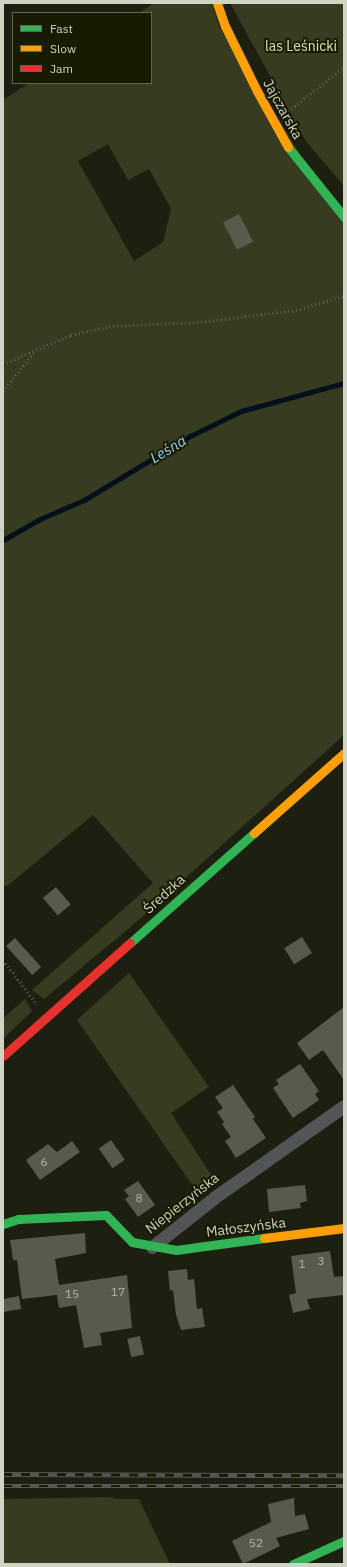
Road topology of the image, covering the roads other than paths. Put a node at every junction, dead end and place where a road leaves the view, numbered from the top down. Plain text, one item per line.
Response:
1 (217, 3) edge
2 (344, 217) edge
3 (344, 753) edge
4 (3, 1056) edge
5 (344, 1106) edge
6 (3, 1224) edge
7 (344, 1228) edge
8 (152, 1247) junction
9 (344, 1540) edge
10 (293, 1564) edge

1 - 2 street, Jajczarska
3 - 4 street, Średzka
5 - 8 street, Niepierzyńska
6 - 8 street, Niepierzyńska
7 - 8 street, Małoszyńska
9 - 10 street

